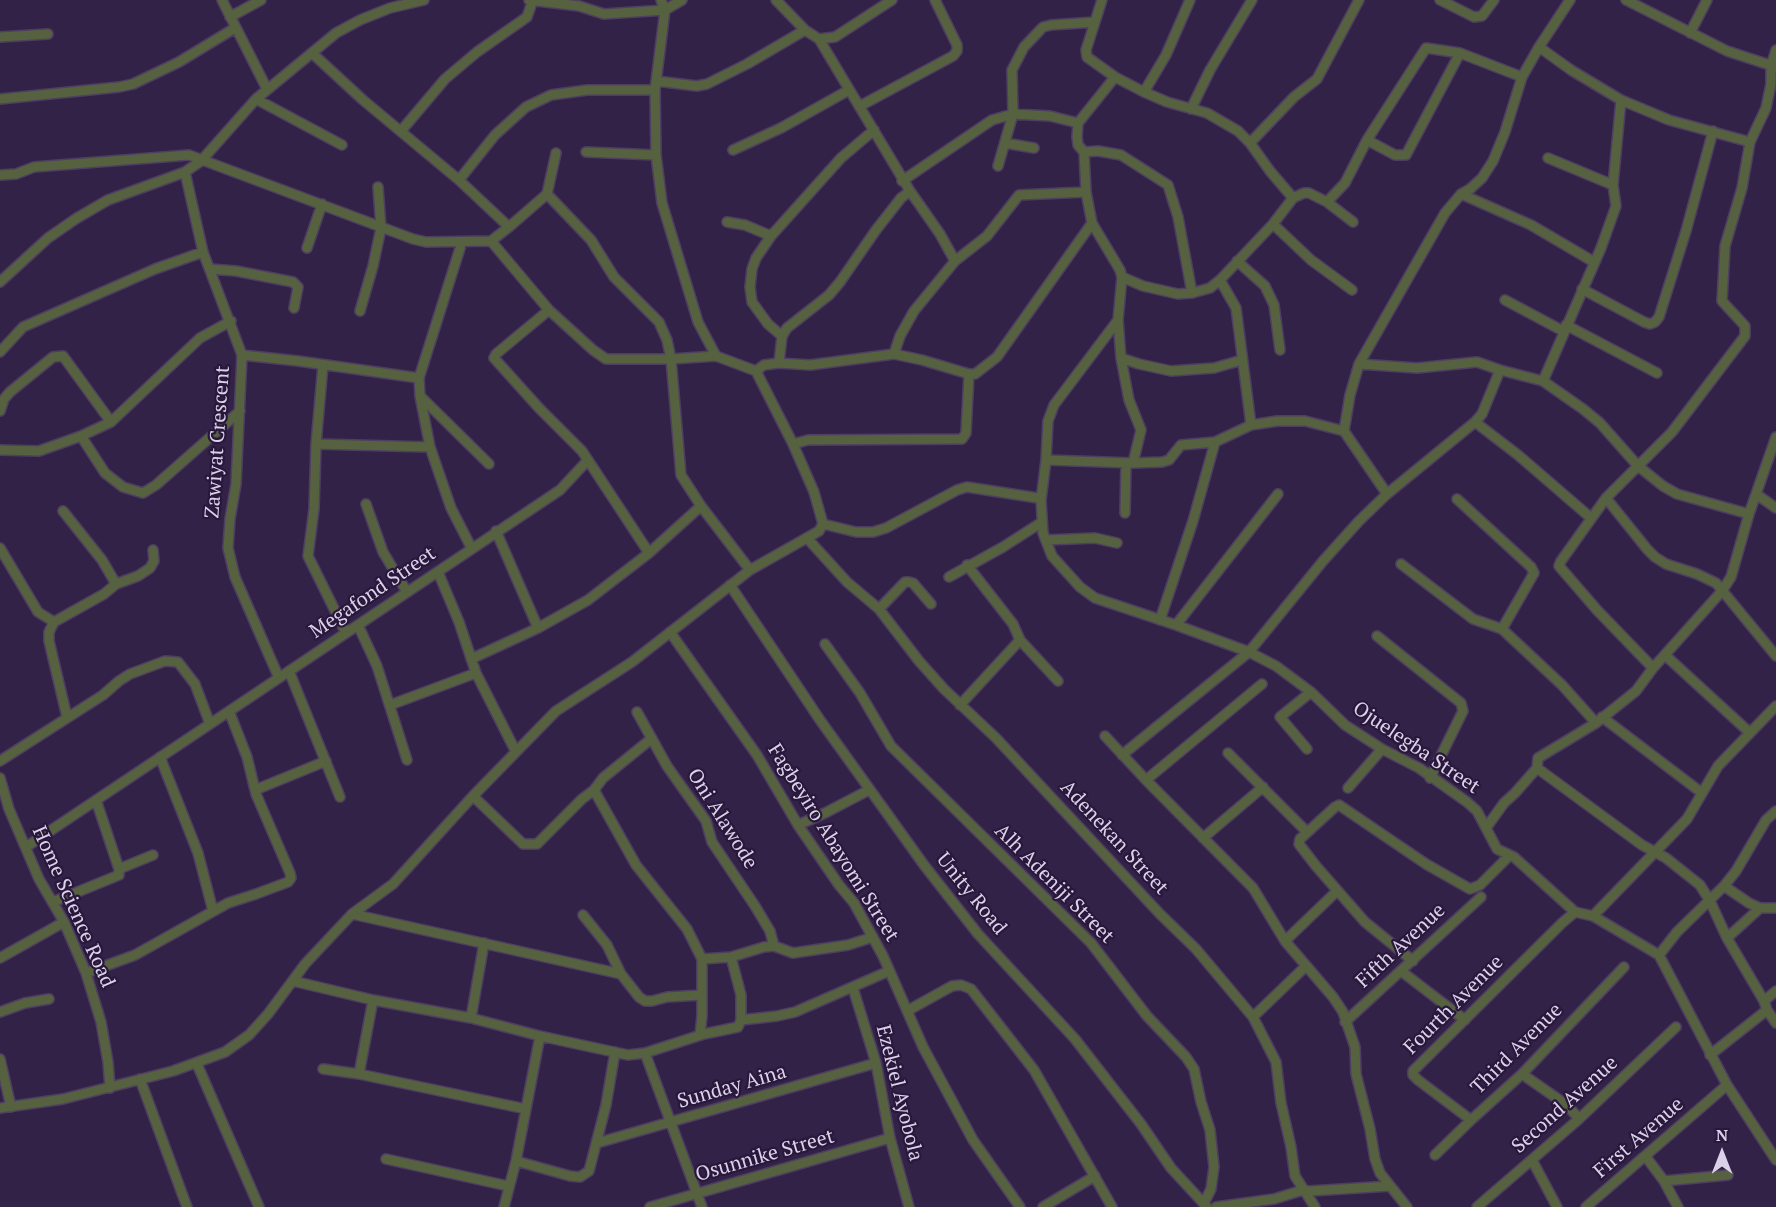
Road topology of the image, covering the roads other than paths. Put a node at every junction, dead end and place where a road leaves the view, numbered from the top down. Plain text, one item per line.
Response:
1 (222, 0) edge
2 (261, 0) edge
3 (424, 0) edge
4 (526, 0) edge
5 (532, 0) edge
6 (661, 0) edge
7 (682, 0) edge
8 (776, 0) edge
9 (892, 0) edge
10 (935, 0) edge
11 (1102, 0) edge
12 (1190, 0) edge
13 (1252, 0) edge
14 (1359, 0) edge
15 (1440, 0) edge
16 (1494, 0) edge
17 (1570, 0) edge
18 (1626, 0) edge
19 (1707, 0) edge
20 (665, 10) junction
21 (230, 17) junction
22 (1095, 22) junction
23 (235, 28) junction
24 (805, 30) junction
25 (1690, 33) junction
26 (48, 34) dead end
27 (0, 37) edge
28 (819, 39) junction
29 (1539, 47) junction
30 (1776, 50) edge
31 (312, 53) junction
32 (1460, 53) junction
33 (1774, 66) edge
34 (1115, 77) junction
35 (1522, 77) junction
36 (655, 85) junction
37 (267, 89) junction
38 (849, 90) junction
39 (1144, 92) junction
40 (0, 99) edge
41 (256, 99) junction
42 (1621, 100) junction
43 (860, 106) junction
44 (1191, 109) junction
45 (1014, 114) junction
46 (1078, 123) junction
47 (874, 130) junction
48 (401, 131) junction
49 (1713, 131) junction
50 (1367, 140) junction
51 (1750, 142) junction
52 (1005, 143) junction
53 (1250, 143) junction
54 (342, 145) dead end
55 (1034, 148) dead end
56 (733, 150) dead end
57 (586, 152) dead end
58 (1084, 152) junction
59 (556, 153) dead end
60 (656, 155) junction
61 (1548, 158) dead end
62 (201, 161) junction
63 (998, 166) dead end
64 (185, 172) junction
65 (0, 176) edge
66 (459, 180) junction
67 (902, 181) junction
68 (1613, 185) junction
69 (378, 187) dead end
70 (910, 191) junction
71 (1086, 192) junction
72 (547, 194) junction
73 (1461, 194) junction
74 (1293, 198) junction
75 (1327, 202) junction
76 (322, 204) junction
77 (727, 222) dead end
78 (1353, 222) dead end
79 (1092, 223) junction
80 (1273, 224) junction
81 (509, 227) junction
82 (381, 228) junction
83 (771, 236) junction
84 (491, 241) junction
85 (462, 243) junction
86 (307, 248) dead end
87 (203, 252) junction
88 (955, 261) junction
89 (1237, 261) junction
90 (1594, 262) junction
91 (210, 269) junction
92 (1122, 277) junction
93 (1220, 280) junction
94 (0, 281) edge
95 (1582, 289) junction
96 (1352, 290) dead end
97 (1192, 293) junction
98 (1506, 300) dead end
99 (294, 308) dead end
100 (549, 310) junction
101 (360, 311) dead end
102 (1118, 320) junction
103 (231, 321) junction
104 (1565, 328) junction
105 (782, 336) junction
106 (1280, 350) dead end
107 (0, 352) edge
108 (894, 354) junction
109 (242, 355) junction
110 (716, 356) junction
111 (1121, 358) junction
112 (671, 359) junction
113 (1242, 360) junction
114 (779, 363) junction
115 (1359, 364) junction
116 (323, 365) junction
117 (1500, 370) junction
118 (756, 371) junction
119 (1657, 373) dead end
120 (969, 374) junction
121 (419, 378) junction
122 (1543, 381) junction
123 (420, 396) junction
124 (0, 411) edge
125 (240, 411) junction
126 (111, 422) junction
127 (1475, 422) junction
128 (1251, 425) junction
129 (1344, 431) junction
130 (81, 436) junction
131 (1776, 437) edge
132 (1215, 442) junction
133 (316, 444) junction
134 (793, 444) junction
135 (430, 447) junction
136 (0, 450) edge
137 (588, 460) junction
138 (1046, 460) junction
139 (1130, 463) junction
140 (489, 464) dead end
141 (1638, 466) junction
142 (1387, 494) junction
143 (1756, 494) junction
144 (1278, 495) dead end
145 (1606, 498) junction
146 (1457, 499) dead end
147 (1041, 500) junction
148 (366, 504) dead end
149 (701, 506) junction
150 (1776, 508) edge
151 (63, 511) dead end
152 (1125, 513) dead end
153 (1749, 514) junction
154 (1591, 518) junction
155 (1042, 522) junction
156 (823, 524) junction
157 (496, 531) junction
158 (807, 538) junction
159 (1046, 540) junction
160 (1117, 543) dead end
161 (0, 548) edge
162 (472, 549) junction
163 (153, 550) dead end
164 (649, 553) junction
165 (1401, 564) dead end
166 (967, 565) junction
167 (750, 570) junction
168 (438, 572) junction
169 (949, 577) dead end
170 (116, 584) junction
171 (730, 585) junction
172 (1722, 591) junction
173 (407, 592) junction
174 (931, 604) dead end
175 (879, 609) junction
176 (1160, 620) junction
177 (54, 622) junction
178 (358, 625) junction
179 (1176, 625) junction
180 (538, 628) junction
181 (1502, 629) junction
182 (670, 632) junction
183 (346, 633) junction
184 (1377, 636) dead end
185 (1020, 640) junction
186 (825, 644) dead end
187 (1249, 652) junction
188 (1665, 655) junction
189 (1776, 656) edge
190 (471, 659) junction
191 (1653, 668) junction
192 (289, 671) junction
193 (476, 673) junction
194 (279, 678) junction
195 (1058, 681) dead end
196 (1262, 684) dead end
197 (1311, 692) junction
198 (390, 705) junction
199 (960, 705) junction
200 (1776, 706) edge
201 (229, 711) junction
202 (637, 712) dead end
203 (67, 717) junction
204 (1599, 720) junction
205 (210, 724) junction
206 (1749, 732) junction
207 (1105, 736) dead end
208 (651, 739) junction
209 (1307, 748) dead end
210 (1382, 749) junction
211 (516, 752) junction
212 (1228, 753) dead end
213 (1122, 755) junction
214 (160, 757) junction
215 (407, 760) dead end
216 (0, 761) edge
217 (326, 761) junction
218 (1537, 768) junction
219 (0, 778) edge
220 (1430, 778) junction
221 (1146, 780) junction
222 (1263, 787) junction
223 (1348, 788) dead end
224 (255, 790) junction
225 (594, 790) junction
226 (869, 790) junction
227 (1702, 793) junction
228 (473, 796) junction
229 (340, 797) dead end
230 (96, 800) junction
231 (9, 809) junction
232 (1776, 811) edge
233 (0, 815) edge
234 (1772, 820) edge
235 (798, 825) junction
236 (1486, 828) junction
237 (1307, 832) junction
238 (1203, 838) junction
239 (26, 847) junction
240 (1654, 852) junction
241 (153, 855) dead end
242 (1509, 856) junction
243 (119, 868) junction
244 (1724, 886) junction
245 (1337, 891) junction
246 (1481, 897) dead end
247 (1710, 901) junction
248 (53, 902) junction
249 (1760, 908) junction
250 (1776, 908) edge
251 (213, 911) junction
252 (1575, 912) junction
253 (352, 914) junction
254 (583, 915) dead end
255 (1593, 916) junction
256 (64, 922) junction
257 (873, 937) junction
258 (1727, 938) junction
259 (1285, 941) junction
260 (484, 943) junction
261 (774, 946) junction
262 (1659, 955) junction
263 (731, 957) junction
264 (0, 958) edge
265 (702, 959) junction
266 (1413, 960) junction
267 (1306, 966) junction
268 (1624, 967) dead end
269 (890, 971) junction
270 (1401, 971) junction
271 (86, 973) junction
272 (621, 974) junction
273 (293, 981) junction
274 (853, 988) junction
275 (1776, 991) edge
276 (701, 994) junction
277 (49, 999) dead end
278 (373, 1000) junction
279 (1765, 1005) junction
280 (907, 1011) junction
281 (0, 1012) edge
282 (1252, 1017) junction
283 (471, 1018) junction
284 (741, 1020) junction
285 (1465, 1020) junction
286 (1345, 1022) junction
287 (1776, 1023) edge
288 (1676, 1027) dead end
289 (700, 1035) junction
290 (540, 1036) junction
291 (615, 1052) junction
292 (645, 1053) junction
293 (1710, 1055) junction
294 (0, 1059) edge
295 (197, 1064) junction
296 (876, 1064) junction
297 (323, 1069) dead end
298 (358, 1074) junction
299 (1522, 1074) junction
300 (140, 1079) junction
301 (1727, 1085) junction
302 (110, 1088) junction
303 (11, 1107) junction
304 (0, 1108) edge
305 (526, 1109) junction
306 (1579, 1119) junction
307 (1470, 1120) junction
308 (671, 1122) junction
309 (890, 1138) junction
310 (597, 1143) junction
311 (1436, 1155) dead end
312 (1646, 1156) junction
313 (386, 1159) dead end
314 (1532, 1160) junction
315 (1776, 1160) edge
316 (516, 1161) junction
317 (1728, 1175) dead end
318 (1095, 1176) junction
319 (1664, 1181) junction
320 (508, 1186) junction
321 (1390, 1186) junction
322 (1303, 1190) junction
323 (697, 1194) junction
324 (1205, 1205) edge
325 (187, 1207) edge
326 (259, 1207) edge
327 (504, 1207) edge
328 (650, 1207) edge
329 (702, 1207) edge
330 (909, 1207) edge
331 (1020, 1207) edge
332 (1043, 1207) edge
333 (1112, 1207) edge
334 (1216, 1207) edge
335 (1315, 1207) edge
336 (1407, 1207) edge
337 (1477, 1207) edge
338 (1557, 1207) edge
339 (1586, 1207) edge
340 (1678, 1207) edge

1 - 21 street
2 - 21 street
3 - 31 street
4 - 5 street
5 - 20 street
5 - 48 street
6 - 20 street
7 - 20 street
8 - 24 street
9 - 28 street
10 - 43 street
11 - 22 street
12 - 39 street
13 - 44 street
14 - 53 street
15 - 16 street
17 - 29 street
18 - 25 street
19 - 25 street
20 - 36 street
21 - 23 street
22 - 34 street
22 - 45 street
23 - 37 street
23 - 40 street
24 - 28 street
24 - 36 street
25 - 33 street
26 - 27 street
28 - 38 street
29 - 35 street
29 - 42 street
30 - 33 street
31 - 37 street
31 - 48 street
32 - 35 street
32 - 50 street
32 - 50 street
33 - 51 street
34 - 39 street
34 - 46 street
35 - 73 street
36 - 60 street
36 - 66 street
37 - 41 street
38 - 43 street
38 - 56 street
39 - 44 street
41 - 54 street
41 - 62 street
42 - 49 street
42 - 68 street
43 - 47 street
44 - 53 street
45 - 46 street
45 - 52 street
45 - 67 street
46 - 58 street
47 - 67 street
47 - 83 street
48 - 66 street
49 - 51 street
49 - 95 street
50 - 75 street
51 - 141 street
52 - 55 street
52 - 63 street
53 - 74 street
57 - 60 street
58 - 71 street
58 - 97 street
59 - 72 street
60 - 110 street
61 - 68 street
62 - 64 street
62 - 65 street
62 - 76 street
64 - 87 street, Zawiyat Crescent
64 - 94 street
66 - 81 street
67 - 70 street
68 - 90 street
69 - 82 street
70 - 88 street
70 - 105 street
71 - 79 street
71 - 88 street
72 - 81 street
72 - 112 street
73 - 90 street
73 - 115 street
74 - 75 street
74 - 80 street
75 - 78 street
76 - 82 street
76 - 86 street
77 - 83 street
79 - 92 street
79 - 120 street
80 - 89 street
80 - 96 street
81 - 84 street
82 - 85 street
82 - 101 street
83 - 105 street
84 - 85 street
84 - 100 street
85 - 121 street
87 - 91 street, Zawiyat Crescent
87 - 107 street
88 - 108 street
89 - 93 street
89 - 106 street
90 - 95 street
91 - 99 street
91 - 103 street, Zawiyat Crescent
92 - 97 street
92 - 102 street
93 - 97 street
93 - 113 street
95 - 104 street
98 - 104 street
100 - 112 street
100 - 137 street
102 - 111 street
102 - 138 street
103 - 109 street, Zawiyat Crescent
103 - 126 street
104 - 119 street
104 - 122 street
105 - 114 street
108 - 114 street
108 - 120 street
109 - 116 street
109 - 125 street, Zawiyat Crescent
110 - 112 street
110 - 118 street
111 - 113 street
111 - 139 street
112 - 149 street
113 - 128 street
114 - 118 street
115 - 117 street
115 - 129 street
116 - 121 street
116 - 133 street
117 - 122 street
117 - 127 street
118 - 134 street
120 - 134 street
121 - 123 street
122 - 141 street
123 - 135 street
123 - 140 street
124 - 126 street
125 - 130 street
125 - 194 street, Zawiyat Crescent
126 - 130 street
127 - 142 street
127 - 154 street
128 - 129 street
128 - 132 street
129 - 142 street
130 - 136 street
131 - 143 street
132 - 139 street
132 - 176 street
133 - 135 street
133 - 183 street
134 - 156 street
135 - 162 street
137 - 157 street, Megafond Street
137 - 164 street
138 - 139 street
138 - 147 street
139 - 152 street
141 - 145 street
141 - 153 street
142 - 187 street
143 - 150 street
143 - 153 street
144 - 179 street
145 - 154 street
145 - 172 street
146 - 181 street
147 - 155 street, Ojuelegba Street
147 - 156 street
148 - 173 street
149 - 164 street
149 - 167 street
151 - 170 street
153 - 172 street
154 - 191 street
155 - 159 street, Ojuelegba Street
155 - 166 street
156 - 158 street
157 - 162 street, Megafond Street
157 - 180 street
158 - 167 street
158 - 175 street, Adenekan Street
159 - 160 street
159 - 176 street, Ojuelegba Street
161 - 177 street
162 - 168 street, Megafond Street
163 - 170 street
164 - 180 street
165 - 181 street
166 - 169 street
166 - 185 street
167 - 171 street
168 - 173 street, Megafond Street
168 - 190 street
170 - 177 street
171 - 182 street
171 - 226 street, Unity Road
172 - 188 street
172 - 189 street
173 - 178 street, Megafond Street
174 - 175 street
175 - 199 street, Adenekan Street
176 - 179 street, Ojuelegba Street
177 - 203 street
178 - 183 street, Megafond Street
178 - 198 street
179 - 187 street, Ojuelegba Street
180 - 190 street
181 - 204 street
182 - 211 street
182 - 235 street, Fagbeyiro Abayomi Street
183 - 192 street, Megafond Street
184 - 220 street
185 - 195 street
185 - 199 street
186 - 324 street, Alh Adeniji Street
187 - 197 street, Ojuelegba Street
187 - 213 street
188 - 191 street
188 - 206 street
190 - 193 street
191 - 204 street
192 - 194 street, Megafond Street
192 - 217 street
193 - 198 street
193 - 211 street
194 - 201 street, Megafond Street
196 - 221 street
197 - 209 street
197 - 210 street, Ojuelegba Street
198 - 215 street
199 - 282 street, Adenekan Street
200 - 206 street
201 - 205 street, Megafond Street
201 - 224 street
202 - 208 street, Oni Alawode
203 - 205 street
203 - 216 street
204 - 218 street
204 - 227 street
205 - 214 street, Megafond Street
206 - 227 street
207 - 213 street
208 - 225 street
208 - 261 street, Oni Alawode
210 - 220 street, Ojuelegba Street
210 - 223 street
211 - 228 street
212 - 222 street
213 - 221 street
214 - 230 street, Megafond Street
214 - 251 street
217 - 224 street
217 - 229 street
218 - 236 street
218 - 240 street
219 - 231 street, Home Science Road
220 - 236 street, Ojuelegba Street
221 - 238 street
222 - 237 street
222 - 238 street
224 - 251 street
225 - 228 street
225 - 265 street
226 - 235 street
226 - 324 street, Unity Road
227 - 240 street
228 - 253 street
230 - 239 street, Megafond Street
230 - 243 street
231 - 233 street
231 - 239 street, Home Science Road
232 - 234 street
234 - 244 street
235 - 257 street, Fagbeyiro Abayomi Street
236 - 242 street, Ojuelegba Street
237 - 242 street
237 - 245 street
238 - 259 street
239 - 248 street, Home Science Road
240 - 247 street
240 - 255 street
241 - 243 street
242 - 252 street, Ojuelegba Street
243 - 248 street
244 - 247 street
244 - 249 street
245 - 259 street
245 - 266 street
246 - 266 street, Fifth Avenue
247 - 258 street
247 - 262 street
248 - 256 street, Home Science Road
249 - 250 street
249 - 258 street
251 - 271 street
252 - 255 street, Ojuelegba Street
252 - 285 street, Fourth Avenue
253 - 260 street
253 - 273 street
254 - 272 street
255 - 262 street, Ojuelegba Street
256 - 264 street
256 - 271 street, Home Science Road
257 - 261 street
257 - 269 street, Fagbeyiro Abayomi Street
258 - 279 street
259 - 267 street
260 - 272 street
260 - 283 street
261 - 263 street
262 - 293 street
263 - 265 street
263 - 284 street
265 - 276 street
266 - 270 street, Fifth Avenue
267 - 282 street
267 - 286 street
268 - 299 street, Third Avenue
269 - 274 street
269 - 280 street, Fagbeyiro Abayomi Street
270 - 285 street
270 - 286 street, Fifth Avenue
271 - 302 street, Home Science Road
272 - 276 street
273 - 278 street
273 - 295 street
274 - 284 street
274 - 296 street, Ezekiel Ayobola
275 - 279 street
276 - 289 street
277 - 281 street
278 - 283 street
278 - 298 street
279 - 287 street
279 - 293 street
280 - 318 street
280 - 331 street, Fagbeyiro Abayomi Street
282 - 322 street, Adenekan Street
283 - 290 street
284 - 289 street
285 - 307 street, Fourth Avenue
286 - 321 street
288 - 306 street, Second Avenue
289 - 292 street
290 - 291 street
290 - 305 street
291 - 292 street
291 - 310 street
292 - 308 street
293 - 301 street
294 - 303 street
295 - 300 street
295 - 326 street
296 - 308 street, Sunday Aina
296 - 309 street, Ezekiel Ayobola
297 - 298 street
298 - 305 street
299 - 306 street
299 - 307 street, Third Avenue
300 - 302 street
300 - 325 street
301 - 312 street, First Avenue
301 - 315 street
302 - 303 street
303 - 304 street
305 - 316 street
306 - 314 street, Second Avenue
307 - 311 street, Third Avenue
308 - 310 street, Sunday Aina
308 - 323 street
309 - 323 street, Osunnike Street
309 - 330 street, Ezekiel Ayobola
310 - 316 street
312 - 319 street
312 - 339 street, First Avenue
313 - 320 street
314 - 337 street, Second Avenue
314 - 338 street
316 - 320 street
317 - 319 street
318 - 332 street
318 - 333 street
319 - 340 street
320 - 327 street
321 - 322 street
321 - 336 street
322 - 334 street
322 - 335 street, Adenekan Street
323 - 328 street, Osunnike Street
323 - 329 street

